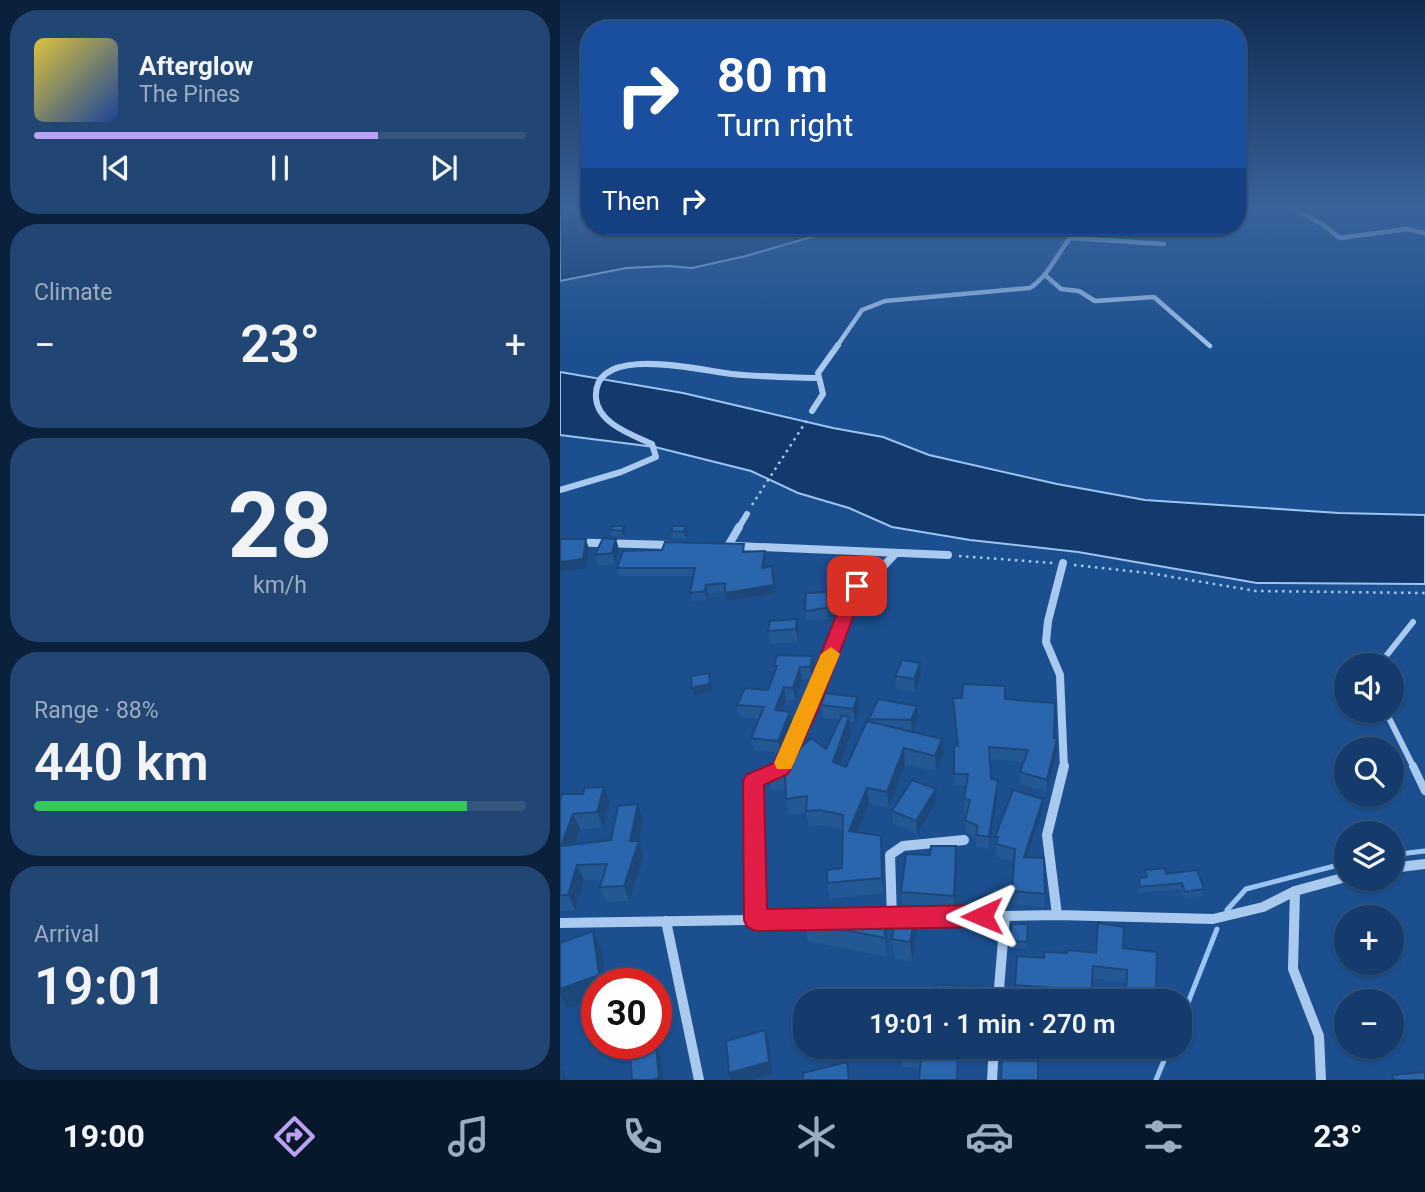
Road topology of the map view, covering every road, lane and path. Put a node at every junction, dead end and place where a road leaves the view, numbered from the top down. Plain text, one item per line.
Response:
1 (1058, 256) edge
2 (1045, 275) junction
3 (1210, 346) dead end
4 (818, 378) junction
5 (812, 411) joint
6 (560, 490) edge
7 (747, 514) joint
8 (560, 542) edge
9 (677, 545) edge
10 (715, 545) edge
11 (728, 546) junction
12 (894, 555) junction
13 (948, 555) joint
14 (1063, 563) junction
15 (1425, 593) edge
16 (1413, 622) dead end
17 (1388, 653) edge
18 (1391, 723) edge
19 (1425, 792) edge
20 (964, 840) dead end
21 (1425, 864) edge
22 (1404, 866) edge
23 (1334, 880) edge
24 (1294, 891) junction
25 (1057, 915) junction
26 (1005, 916) junction
27 (865, 918) edge
28 (892, 918) junction
29 (824, 919) edge
30 (756, 920) junction
31 (666, 921) junction
32 (560, 923) edge
33 (999, 989) edge
34 (993, 1059) edge
35 (699, 1080) edge
36 (992, 1080) edge
37 (1321, 1080) edge

1 - 2 street
2 - 3 street
2 - 4 street
4 - 5 street
4 - 6 street
5 - 7 path
7 - 11 street
8 - 9 street
10 - 11 street
11 - 12 street
12 - 13 street
12 - 30 street
13 - 14 path
14 - 15 path
14 - 25 street
16 - 17 lane
18 - 19 lane
20 - 28 street
21 - 22 street
23 - 24 street
24 - 25 street
24 - 37 street
25 - 26 street
26 - 28 street
26 - 33 street
27 - 28 street
29 - 30 street
30 - 31 street
31 - 32 street
31 - 35 street
34 - 36 street

